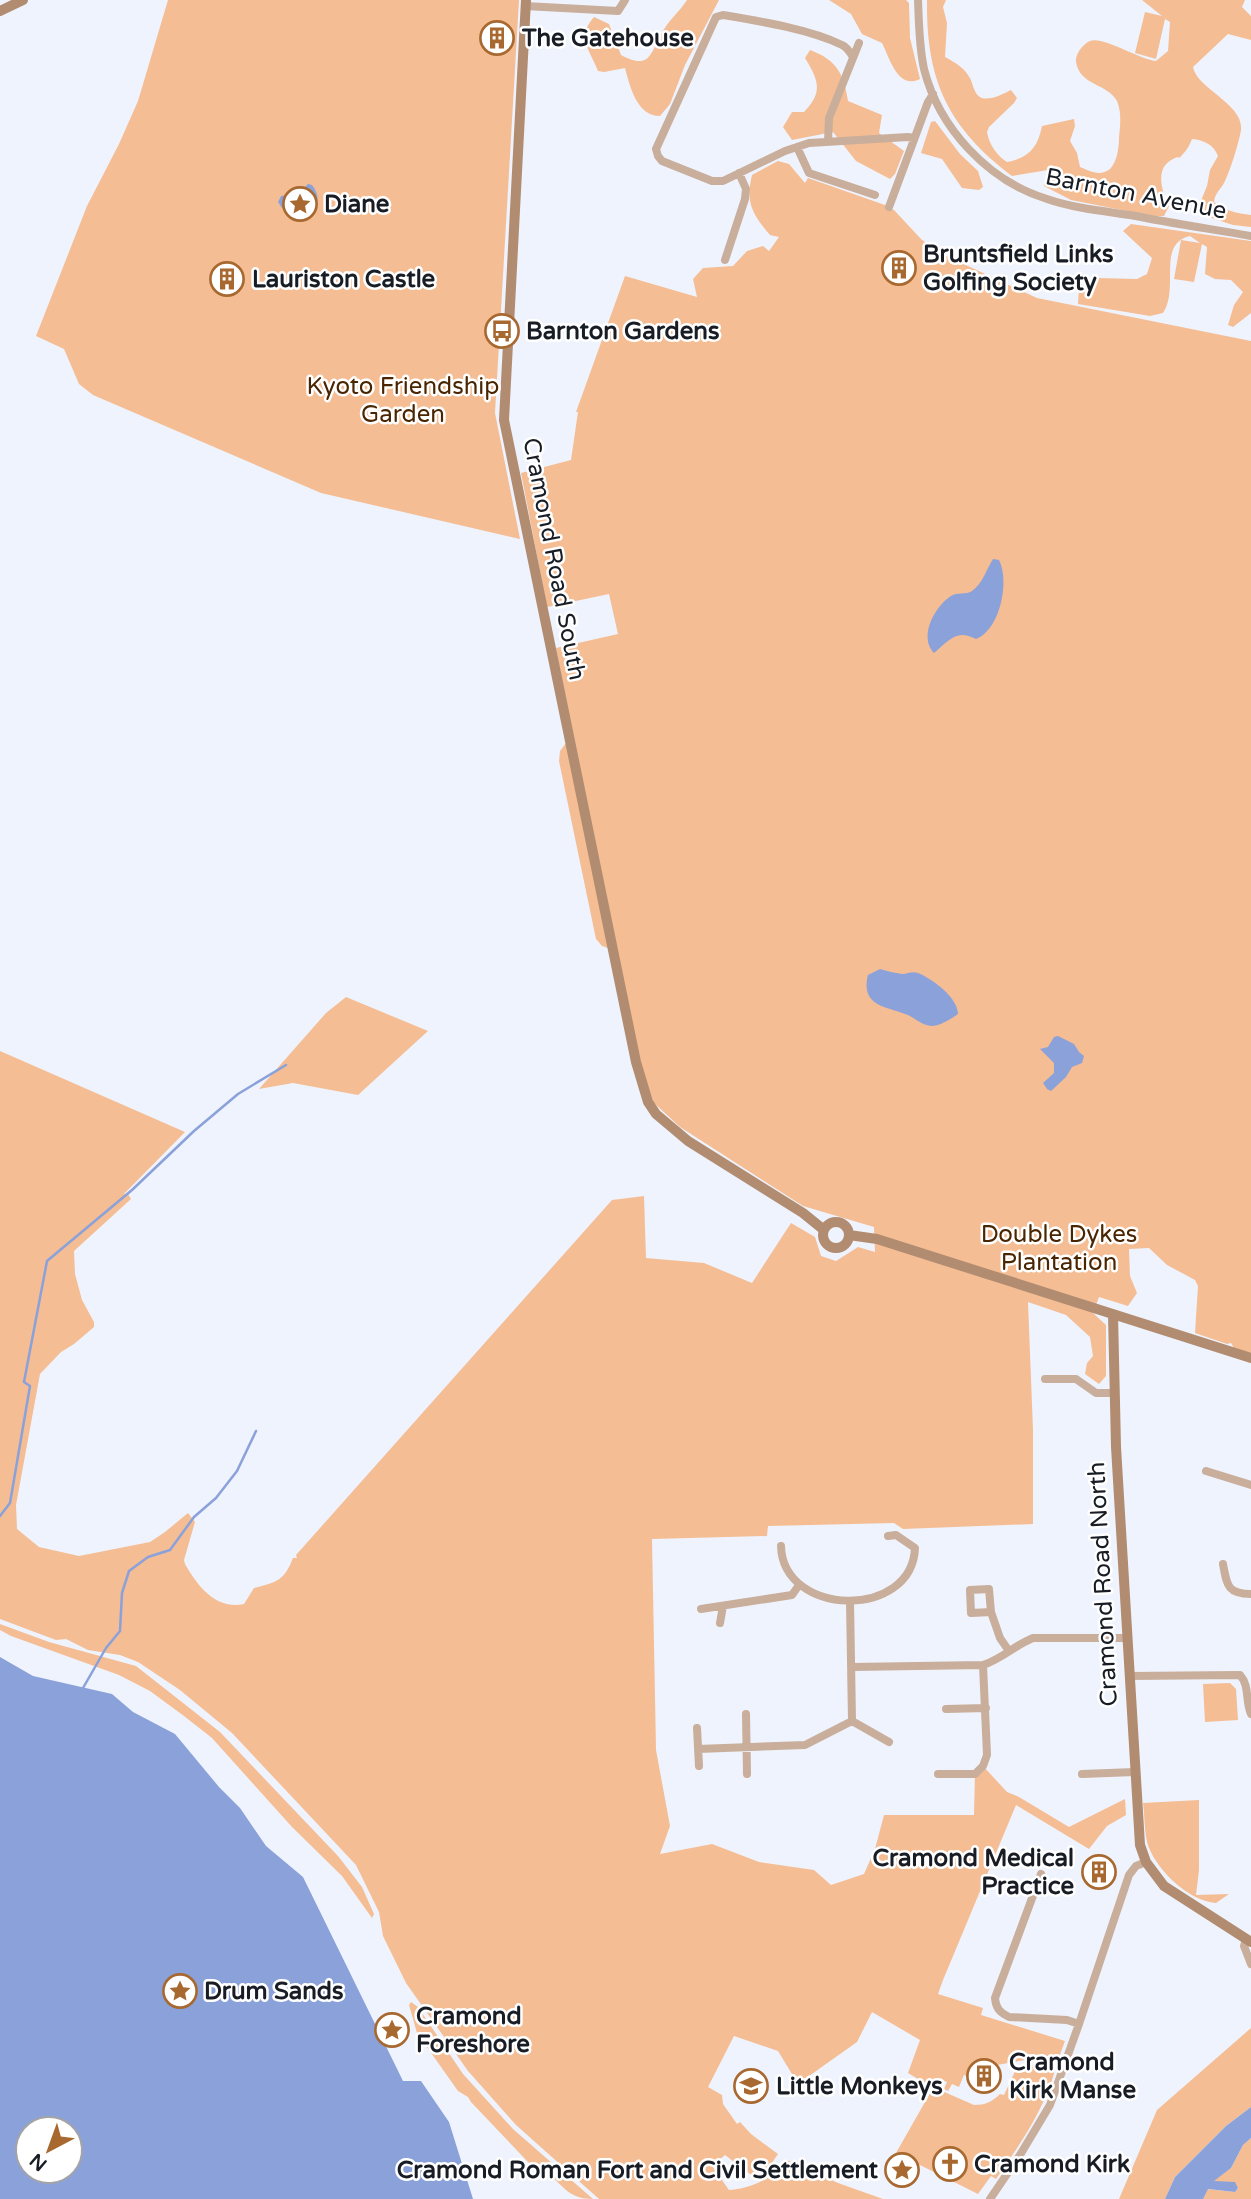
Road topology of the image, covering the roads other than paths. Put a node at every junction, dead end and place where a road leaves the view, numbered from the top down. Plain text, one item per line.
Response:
1 (23, 0) edge
2 (625, 0) edge
3 (919, 0) edge
4 (526, 3) edge
5 (0, 11) edge
6 (859, 43) dead end
7 (853, 57) junction
8 (933, 94) junction
9 (914, 138) junction
10 (828, 142) junction
11 (797, 147) junction
12 (739, 173) junction
13 (875, 195) dead end
14 (889, 207) dead end
15 (1251, 236) edge
16 (724, 260) dead end
17 (824, 1230) junction
18 (849, 1236) junction
19 (1114, 1314) junction
20 (1251, 1358) edge
21 (1045, 1379) dead end
22 (1115, 1393) junction
23 (1206, 1471) dead end
24 (1251, 1485) edge
25 (888, 1536) dead end
26 (781, 1546) dead end
27 (1223, 1564) dead end
28 (799, 1585) junction
29 (1251, 1594) edge
30 (850, 1601) junction
31 (723, 1606) junction
32 (701, 1609) dead end
33 (990, 1612) dead end
34 (720, 1623) dead end
35 (1127, 1638) junction
36 (1009, 1651) junction
37 (983, 1665) junction
38 (852, 1667) junction
39 (1129, 1676) junction
40 (986, 1707) junction
41 (946, 1709) dead end
42 (746, 1714) dead end
43 (1251, 1714) edge
44 (852, 1721) junction
45 (697, 1728) dead end
46 (889, 1742) dead end
47 (747, 1748) junction
48 (698, 1749) junction
49 (699, 1766) dead end
50 (1135, 1772) junction
51 (747, 1774) dead end
52 (938, 1774) dead end
53 (1082, 1774) dead end
54 (1146, 1862) junction
55 (1041, 1874) dead end
56 (1248, 1940) edge
57 (1251, 1964) edge
58 (1079, 2024) junction
59 (990, 2199) edge

1 - 5 street
2 - 4 street
3 - 8 street, Barnton Avenue
4 - 17 street, Cramond Road South
6 - 7 street
7 - 10 street
7 - 12 street
8 - 9 street
8 - 15 street, Barnton Avenue
9 - 10 street
9 - 14 street
10 - 11 street
11 - 12 street
11 - 13 street
12 - 16 street
17 - 18 street
17 - 18 street
18 - 19 street
19 - 20 street
19 - 22 street, Cramond Road North
21 - 22 street
22 - 35 street, Cramond Road North
23 - 24 street
25 - 30 street
26 - 28 street
27 - 29 street
28 - 30 street
28 - 31 street
30 - 38 street
31 - 32 street
31 - 34 street
33 - 36 street
35 - 36 street
35 - 39 street, Cramond Road North
36 - 37 street
37 - 38 street
37 - 40 street
38 - 44 street
39 - 43 street
39 - 50 street, Cramond Road North
40 - 41 street
40 - 52 street
42 - 47 street
44 - 46 street
44 - 47 street
45 - 48 street
47 - 48 street
47 - 51 street
48 - 49 street
50 - 53 street
50 - 54 street, Cramond Road North
54 - 56 street
54 - 58 street
55 - 58 street
56 - 57 street
58 - 59 street

